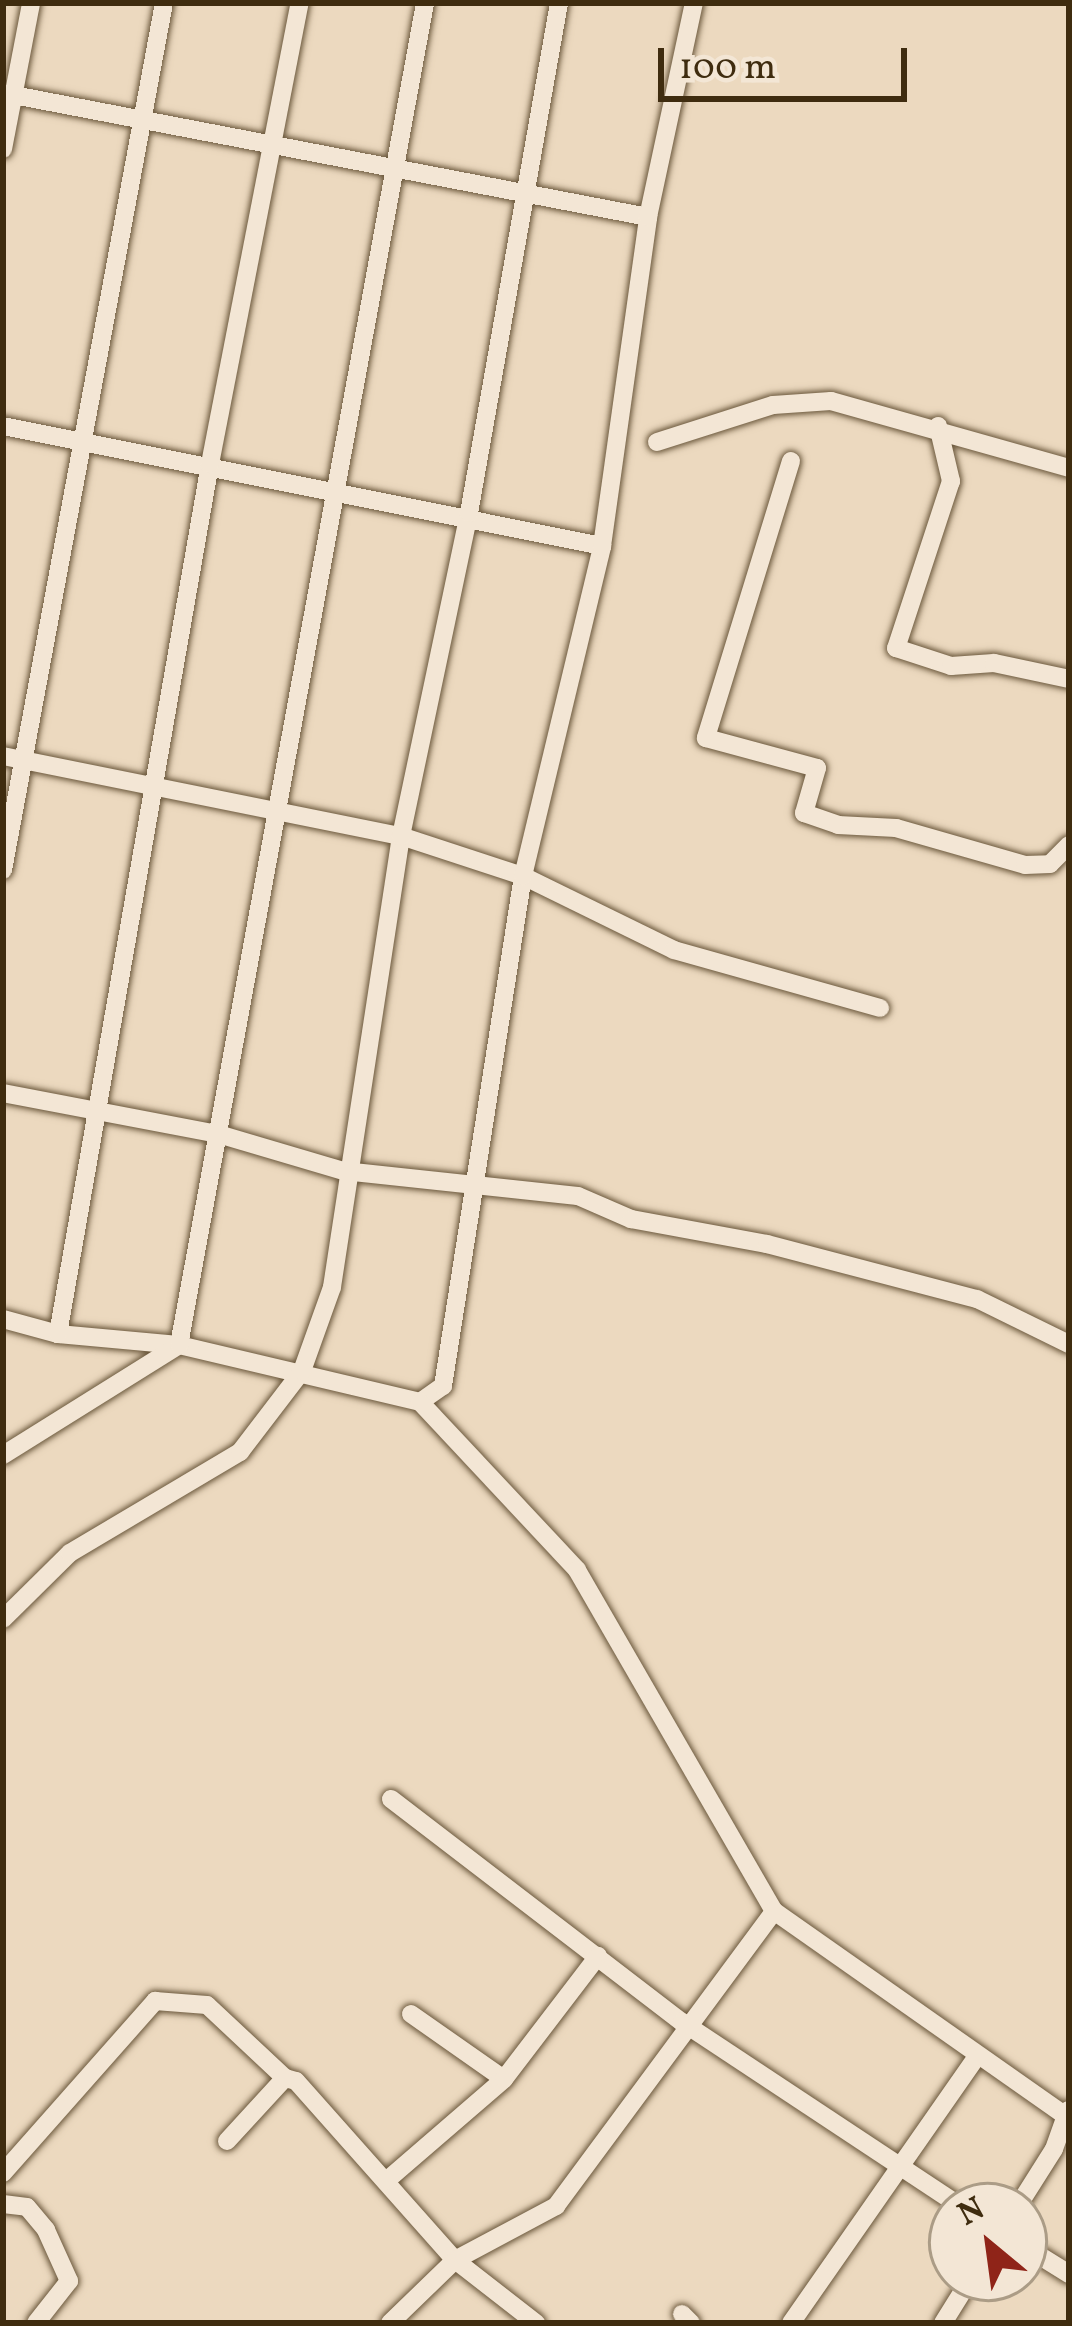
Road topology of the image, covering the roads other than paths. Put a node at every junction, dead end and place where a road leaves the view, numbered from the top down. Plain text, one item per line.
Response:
1 (32, 3) edge
2 (164, 3) edge
3 (300, 3) edge
4 (425, 3) edge
5 (559, 3) edge
6 (694, 3) edge
7 (8, 93) edge
8 (141, 121) junction
9 (3, 149) edge
10 (270, 149) junction
11 (392, 171) junction
12 (520, 195) junction
13 (648, 217) junction
14 (3, 426) edge
15 (938, 426) junction
16 (78, 439) junction
17 (657, 442) dead end
18 (791, 461) dead end
19 (210, 464) junction
20 (1069, 468) edge
21 (338, 488) junction
22 (469, 513) junction
23 (602, 546) junction
24 (1069, 679) edge
25 (12, 757) edge
26 (155, 789) junction
27 (277, 812) junction
28 (401, 836) junction
29 (1069, 844) edge
30 (3, 870) edge
31 (523, 876) junction
32 (880, 1008) dead end
33 (3, 1094) edge
34 (95, 1111) junction
35 (218, 1134) junction
36 (344, 1171) junction
37 (470, 1178) junction
38 (3, 1319) edge
39 (58, 1334) junction
40 (1069, 1344) edge
41 (179, 1345) junction
42 (302, 1371) junction
43 (421, 1402) junction
44 (3, 1455) edge
45 (3, 1619) edge
46 (391, 1799) dead end
47 (774, 1912) junction
48 (598, 1956) junction
49 (411, 2014) dead end
50 (692, 2029) junction
51 (975, 2059) junction
52 (285, 2078) junction
53 (504, 2079) junction
54 (1068, 2113) edge
55 (227, 2141) dead end
56 (897, 2167) junction
57 (3, 2173) edge
58 (386, 2181) junction
59 (1031, 2182) edge
60 (928, 2186) edge
61 (3, 2204) edge
62 (455, 2260) junction
63 (36, 2323) edge
64 (390, 2323) edge
65 (536, 2323) edge
66 (791, 2323) edge

1 - 7 street
2 - 8 street
3 - 10 street
4 - 11 street
5 - 12 street
6 - 13 street
7 - 8 street
7 - 9 street
8 - 10 street
8 - 16 street
10 - 11 street
10 - 19 street
11 - 12 street
11 - 21 street
12 - 13 street
12 - 22 street
13 - 23 street
14 - 16 street
15 - 17 street
15 - 20 street
15 - 24 street
16 - 19 street
16 - 25 street
18 - 29 street
19 - 21 street
19 - 26 street
21 - 22 street
21 - 27 street
22 - 23 street
22 - 28 street
23 - 31 street
25 - 26 street
25 - 30 street
26 - 27 street
26 - 34 street
27 - 28 street
27 - 35 street
28 - 31 street
28 - 36 street
31 - 32 street
31 - 37 street
33 - 34 street
34 - 35 street
34 - 39 street
35 - 36 street
35 - 41 street
36 - 37 street
36 - 42 street
37 - 40 street
37 - 43 street
38 - 39 street
39 - 41 street
41 - 42 street
41 - 44 street
42 - 43 street
42 - 45 street
43 - 47 street
46 - 48 street
47 - 50 street
47 - 51 street
48 - 50 street
48 - 53 street
49 - 53 street
50 - 56 street
50 - 62 street
51 - 54 street
51 - 56 street
52 - 55 street
52 - 57 street
52 - 58 street
53 - 58 street
54 - 59 street
56 - 60 street
56 - 66 street
58 - 62 street
61 - 63 street
62 - 64 street
62 - 65 street

